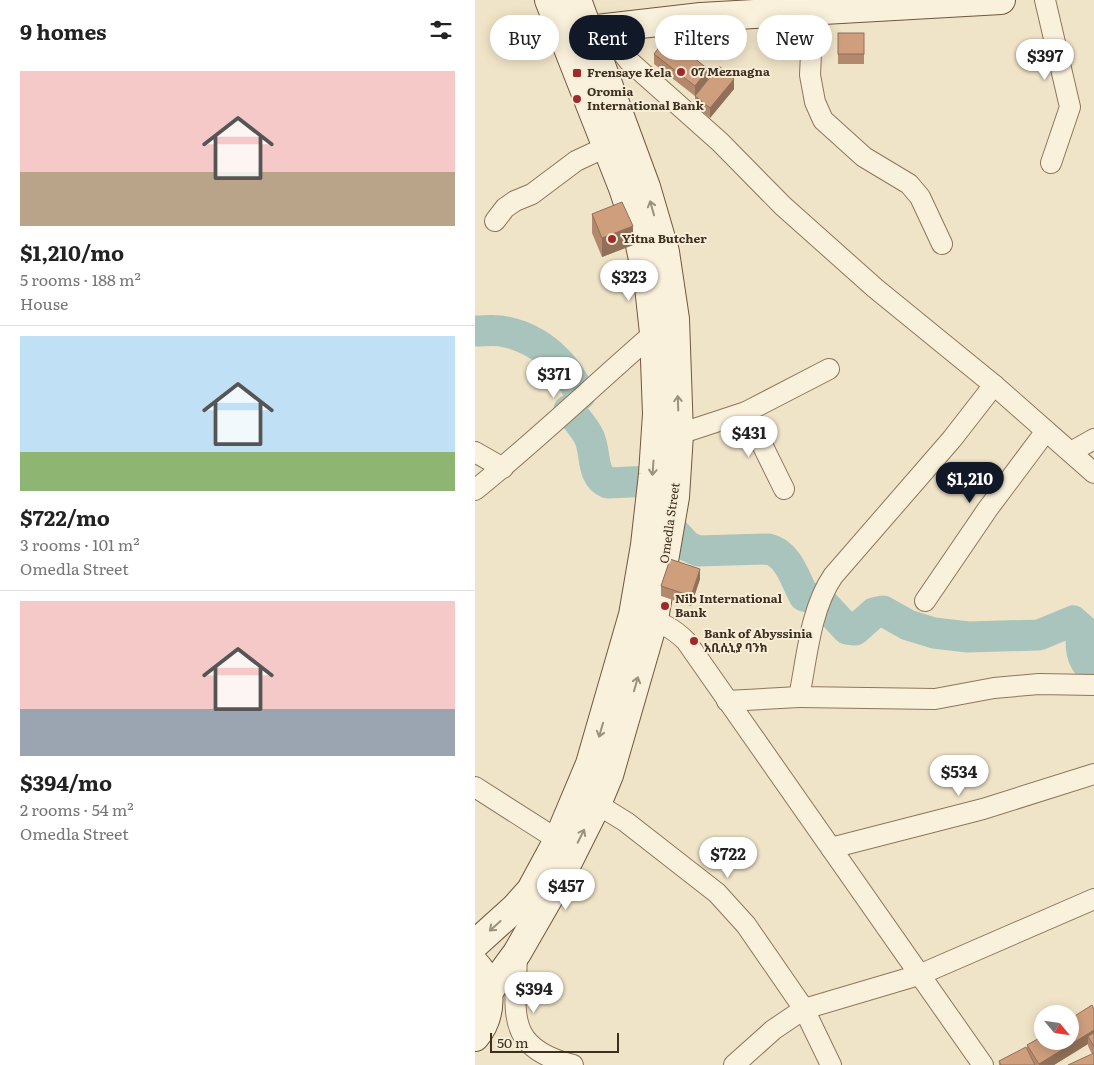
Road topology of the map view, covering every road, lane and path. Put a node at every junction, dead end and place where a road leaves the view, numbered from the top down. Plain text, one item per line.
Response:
1 (549, 0) edge
2 (577, 0) edge
3 (1001, 0) edge
4 (1045, 0) edge
5 (813, 11) junction
6 (582, 15) edge
7 (569, 16) edge
8 (645, 23) edge
9 (592, 60) edge
10 (598, 60) edge
11 (628, 60) edge
12 (608, 146) junction
13 (1051, 163) dead end
14 (495, 221) dead end
15 (942, 244) dead end
16 (654, 333) junction
17 (829, 369) dead end
18 (994, 385) junction
19 (746, 412) junction
20 (1046, 431) junction
21 (679, 434) junction
22 (1094, 439) edge
23 (475, 452) edge
24 (1071, 452) junction
25 (503, 468) junction
26 (1094, 473) edge
27 (784, 489) dead end
28 (475, 490) edge
29 (925, 600) dead end
30 (644, 617) junction
31 (1094, 685) edge
32 (799, 697) junction
33 (727, 702) junction
34 (1094, 774) edge
35 (475, 787) edge
36 (597, 804) junction
37 (558, 840) junction
38 (831, 848) junction
39 (1092, 904) edge
40 (475, 944) edge
41 (517, 953) junction
42 (475, 964) edge
43 (919, 975) junction
44 (489, 991) junction
45 (804, 1009) junction
46 (475, 1037) edge
47 (573, 1065) edge
48 (734, 1065) edge
49 (831, 1065) edge
50 (983, 1065) edge

1 - 7 main road
2 - 6 main road
3 - 5 main road
4 - 13 street
5 - 8 main road
5 - 15 street
9 - 12 main road
21 -> 10 main road, Omedla Street
11 - 18 street
12 - 14 street
12 - 16 main road
16 - 25 street
16 -> 30 main road
17 - 19 street
18 - 20 street
18 - 32 street
19 - 21 street
19 - 27 street
20 - 24 street
20 - 29 street
21 - 30 main road, Omedla Street
22 - 24 street
23 - 25 street
24 - 26 street
25 - 28 street
30 - 33 street
36 -> 30 main road, Omedla Street
30 -> 37 main road
31 - 32 street
32 - 33 street
33 - 38 street
34 - 38 street
35 - 37 street
41 -> 36 main road, Omedla Street
36 - 45 street
37 -> 40 main road
38 - 43 street
39 - 43 street
41 - 44 main road, Omedla Street
41 - 47 street
42 - 44 main road
43 - 45 street
43 - 50 street
44 - 46 main road
45 - 48 street
45 - 49 street

